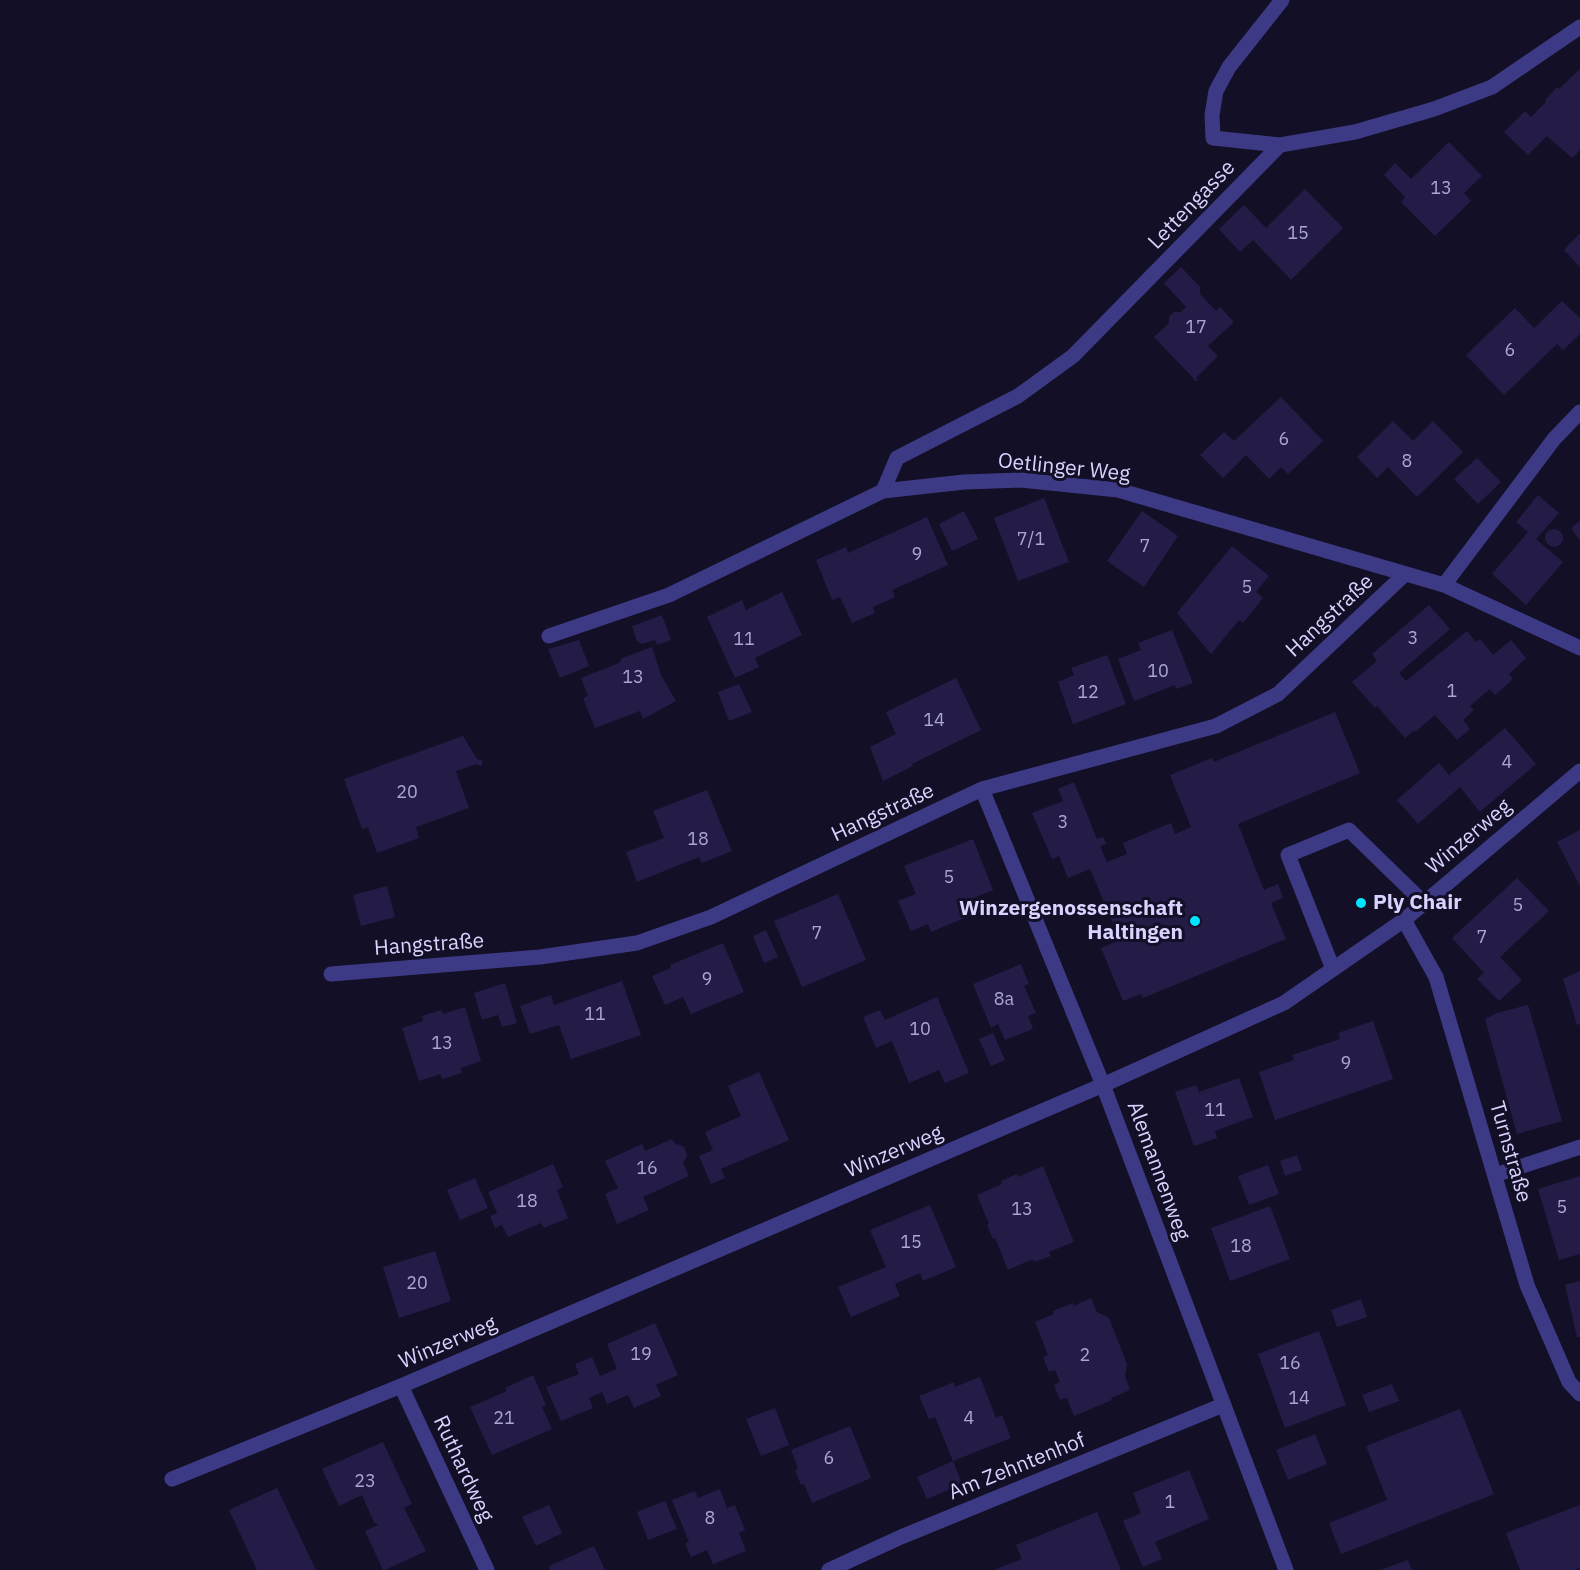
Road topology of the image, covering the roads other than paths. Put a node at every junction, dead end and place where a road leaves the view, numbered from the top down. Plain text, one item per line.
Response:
1 (1282, 0) edge
2 (1580, 27) edge
3 (1280, 145) junction
4 (1580, 412) edge
5 (883, 491) junction
6 (1404, 575) junction
7 (1444, 585) junction
8 (549, 636) dead end
9 (1580, 648) edge
10 (1580, 771) edge
11 (982, 789) junction
12 (1424, 903) junction
13 (1404, 920) junction
14 (1333, 969) junction
15 (331, 974) dead end
16 (1103, 1085) junction
17 (1580, 1147) edge
18 (1495, 1175) junction
19 (401, 1386) junction
20 (1580, 1394) edge
21 (1223, 1406) junction
22 (172, 1479) dead end
23 (487, 1570) edge
24 (829, 1570) edge
25 (1286, 1570) edge

1 - 3 street
2 - 3 street
3 - 5 street, Lettengasse
4 - 7 street
5 - 6 street, Oetlinger Weg
5 - 8 street, Oetlinger Weg
6 - 7 street, Oetlinger Weg
6 - 11 street, Hangstraße
7 - 9 street, Oetlinger Weg
10 - 12 street, Winzerweg
11 - 15 street, Hangstraße
11 - 16 street, Alemannenweg
12 - 13 street, Winzerweg
12 - 14 street
13 - 14 street, Winzerweg
13 - 18 street, Turnstraße
14 - 16 street, Winzerweg
16 - 19 street, Winzerweg
16 - 21 street, Alemannenweg
17 - 18 street
18 - 20 street, Turnstraße
19 - 22 street, Winzerweg
19 - 23 street, Ruthardweg
21 - 24 street, Am Zehntenhof
21 - 25 street, Alemannenweg

